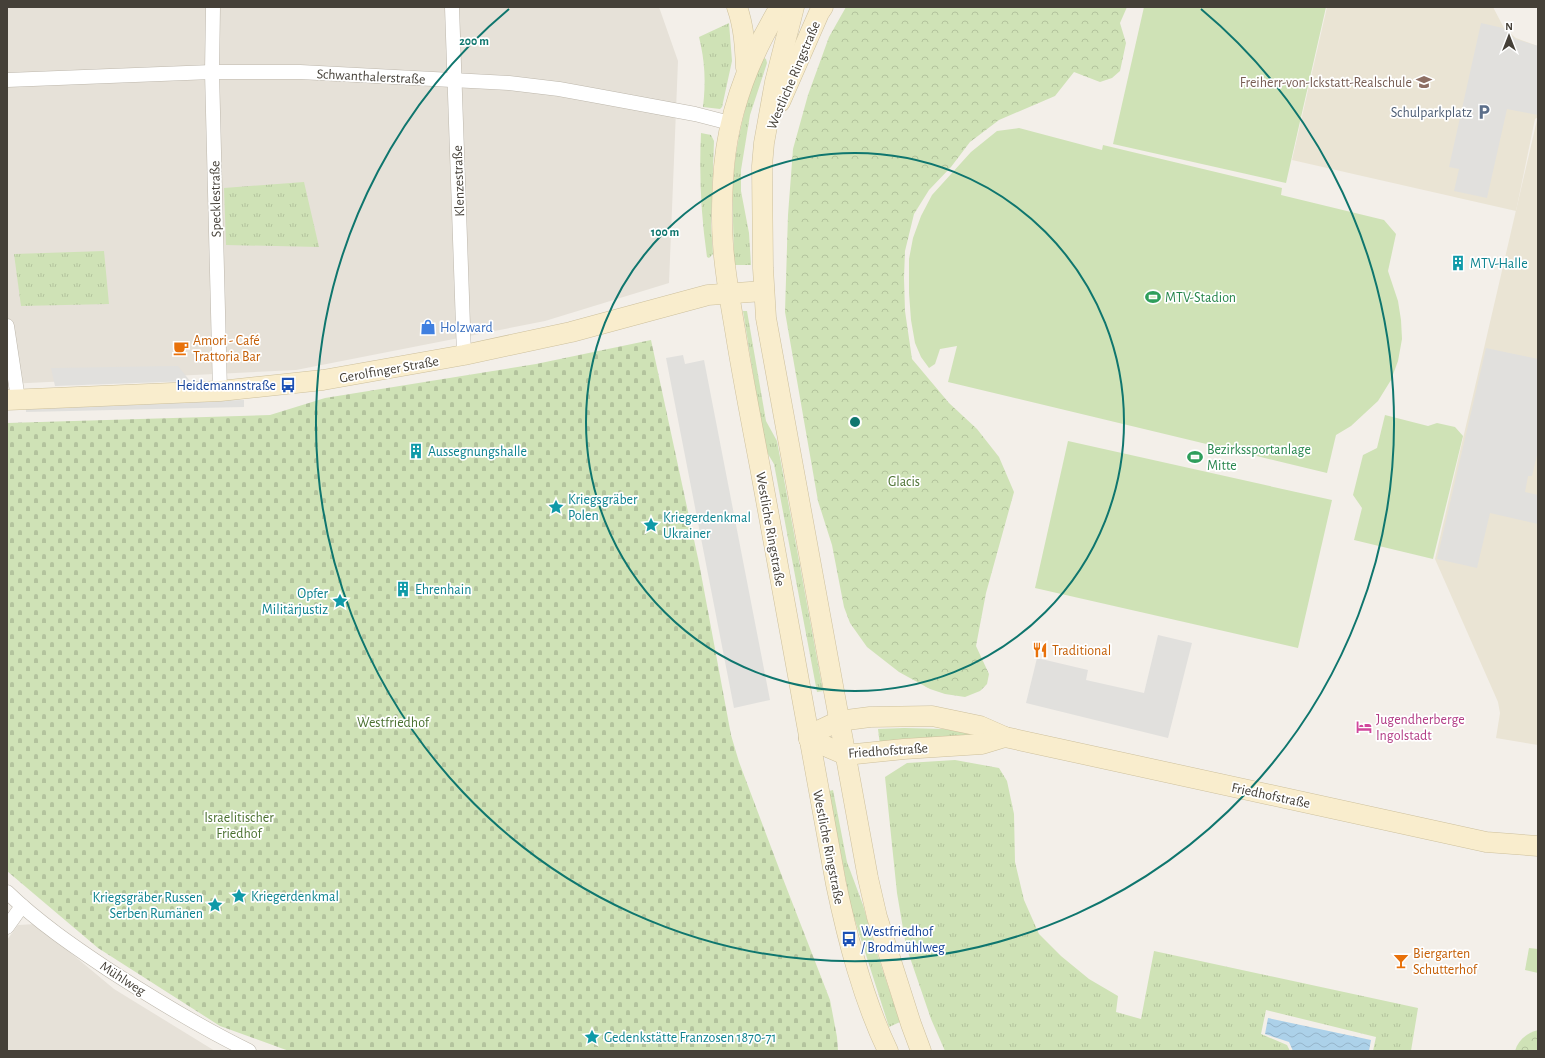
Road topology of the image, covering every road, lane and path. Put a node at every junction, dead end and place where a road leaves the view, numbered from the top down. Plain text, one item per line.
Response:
1 (213, 7) edge
2 (452, 7) edge
3 (737, 7) edge
4 (780, 7) edge
5 (794, 7) edge
6 (823, 7) edge
7 (212, 72) junction
8 (746, 73) junction
9 (7, 80) edge
10 (454, 80) junction
11 (730, 123) junction
12 (764, 143) junction
13 (764, 291) junction
14 (729, 293) junction
15 (7, 326) edge
16 (464, 355) junction
17 (220, 391) junction
18 (12, 399) edge
19 (839, 721) junction
20 (1004, 737) junction
21 (809, 739) junction
22 (846, 755) junction
23 (1538, 846) edge
24 (7, 892) edge
25 (22, 906) junction
26 (7, 927) edge
27 (249, 1051) edge
28 (888, 1051) edge
29 (922, 1051) edge

1 - 7 street, Specklestraße
2 - 10 street, Klenzestraße
3 - 8 main road
4 - 8 main road, Westliche Ringstraße
5 - 12 main road, Westliche Ringstraße
6 - 12 main road, Westliche Ringstraße
7 - 9 street, Schwanthalerstraße
7 - 10 street, Schwanthalerstraße
7 - 17 street, Specklestraße
8 - 11 main road, Westliche Ringstraße
10 - 11 street, Schwanthalerstraße
10 - 16 street, Klenzestraße
11 - 14 main road, Westliche Ringstraße
12 - 13 main road, Westliche Ringstraße
13 - 14 main road, Gerolfinger Straße
13 - 19 main road, Westliche Ringstraße
14 - 16 main road, Gerolfinger Straße
14 - 21 main road, Westliche Ringstraße
15 - 18 street
16 - 17 main road, Gerolfinger Straße
17 - 18 main road, Gerolfinger Straße
19 - 20 main road, Friedhofstraße
19 - 21 main road, Friedhofstraße
19 - 22 main road, Westliche Ringstraße
20 - 22 main road, Friedhofstraße
20 - 23 main road, Friedhofstraße
21 - 22 main road, Friedhofstraße
21 - 28 main road, Westliche Ringstraße
22 - 29 main road, Westliche Ringstraße
24 - 25 street, Mühlweg
25 - 26 street
25 - 27 street, Mühlweg

